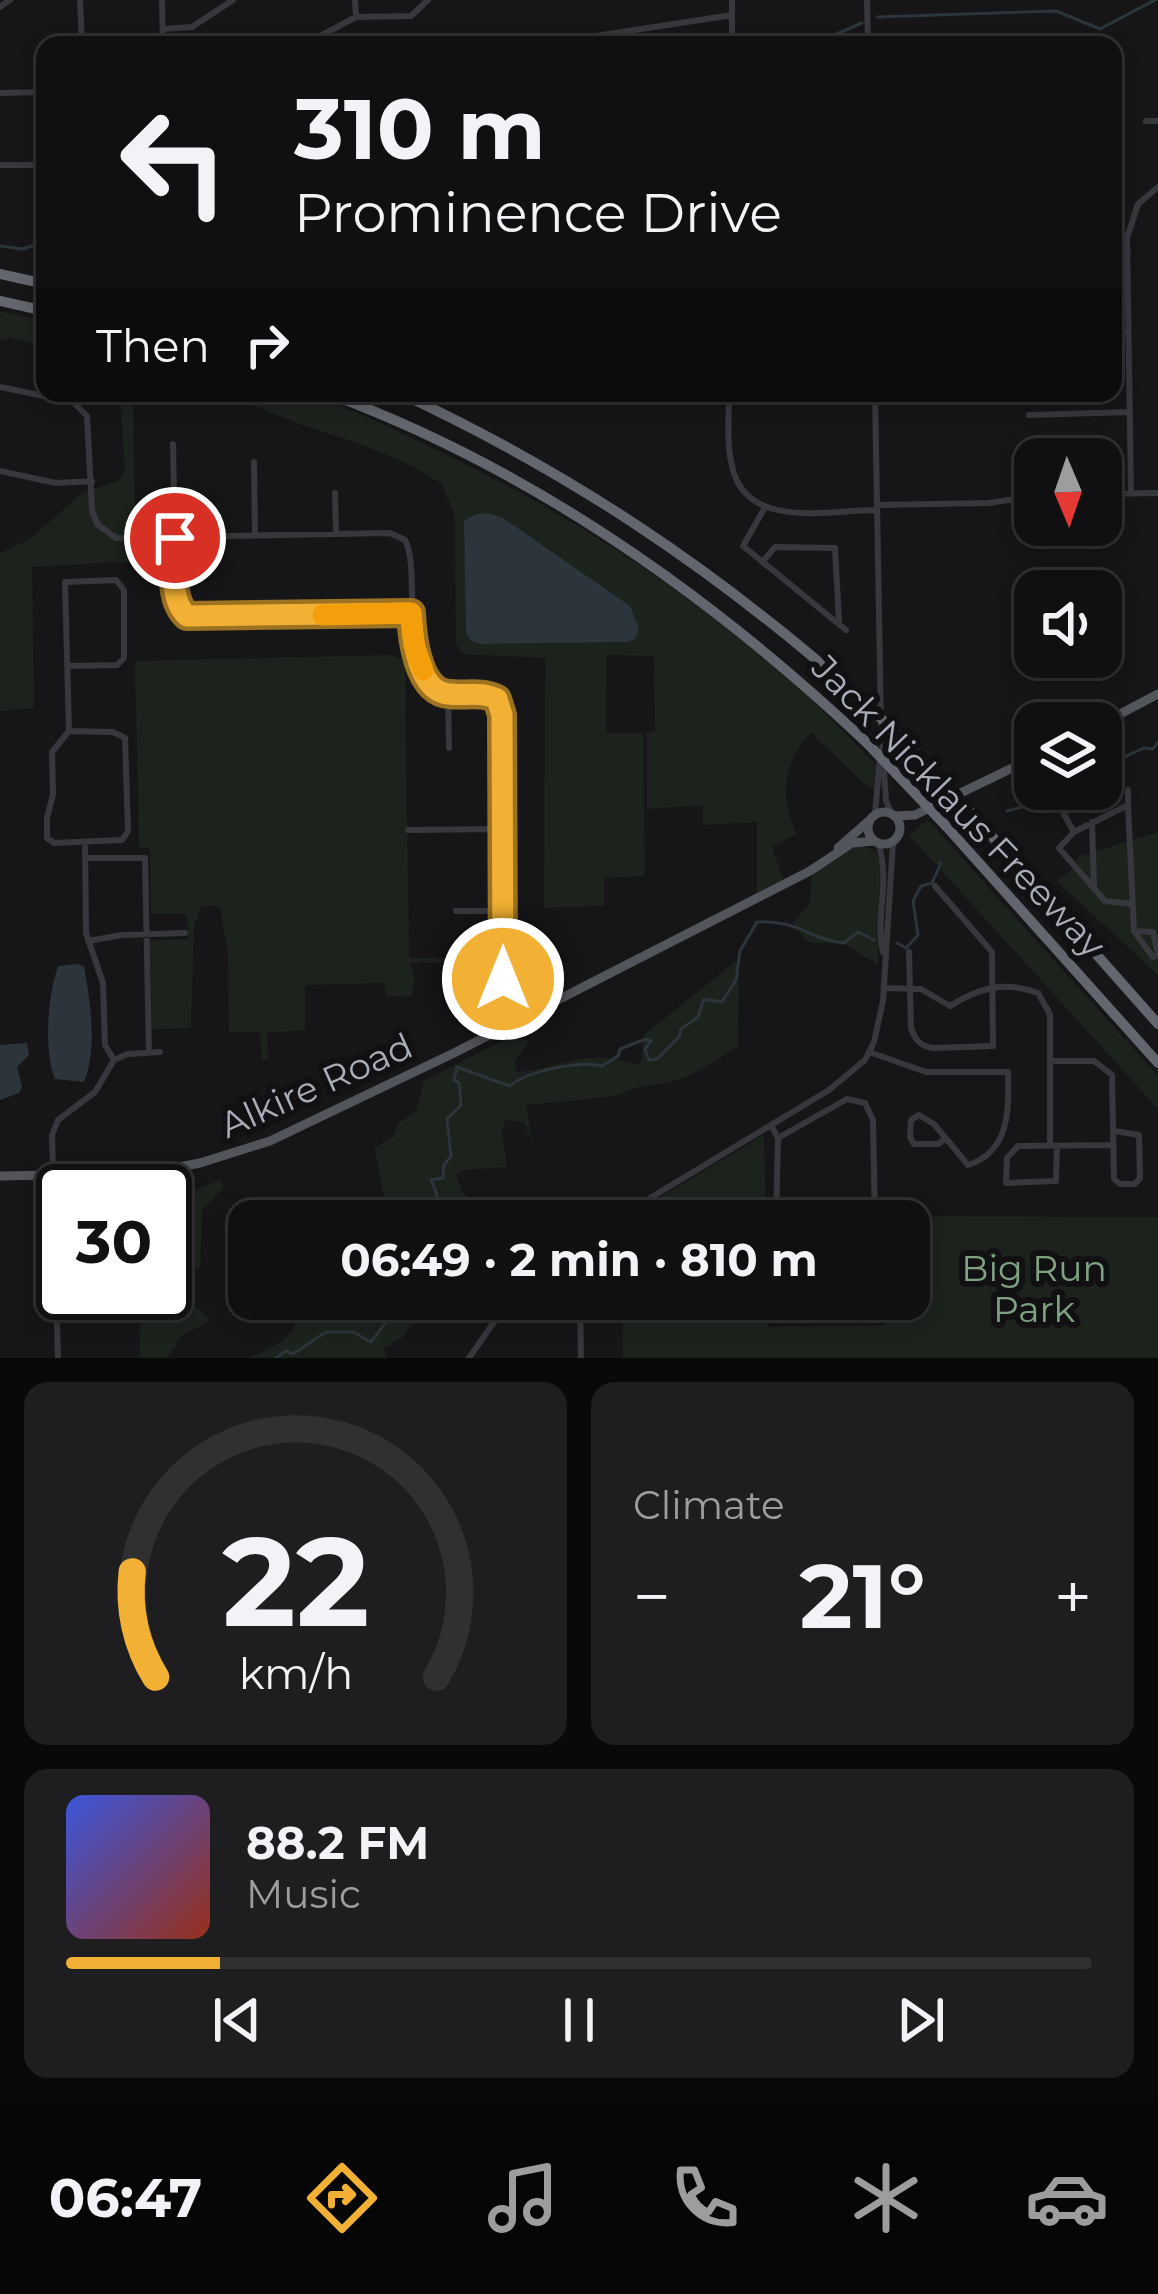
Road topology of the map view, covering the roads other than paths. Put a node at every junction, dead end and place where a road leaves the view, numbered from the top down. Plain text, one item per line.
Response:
1 (10, 0) edge
2 (80, 0) edge
3 (163, 0) edge
4 (233, 0) edge
5 (355, 0) edge
6 (428, 0) edge
7 (732, 0) edge
8 (867, 0) edge
9 (0, 8) edge
10 (732, 15) junction
11 (356, 17) junction
12 (163, 29) junction
13 (82, 36) edge
14 (163, 36) edge
15 (320, 36) edge
16 (596, 36) edge
17 (732, 36) edge
18 (868, 36) edge
19 (36, 92) edge
20 (0, 93) edge
21 (1158, 121) edge
22 (1146, 122) dead end
23 (0, 165) edge
24 (36, 165) edge
25 (1158, 187) edge
26 (1122, 250) edge
27 (1127, 250) junction
28 (0, 274) edge
29 (36, 282) edge
30 (0, 302) edge
31 (36, 309) edge
32 (1122, 331) edge
33 (1128, 331) junction
34 (0, 387) edge
35 (36, 395) edge
36 (68, 402) edge
37 (349, 402) edge
38 (418, 402) edge
39 (729, 402) edge
40 (875, 402) edge
41 (1130, 412) junction
42 (1029, 415) dead end
43 (173, 444) dead end
44 (254, 462) dead end
45 (0, 471) edge
46 (92, 481) junction
47 (335, 493) dead end
48 (1122, 493) edge
49 (1131, 493) junction
50 (1158, 493) edge
51 (1014, 499) edge
52 (877, 507) junction
53 (764, 508) junction
54 (336, 534) junction
55 (255, 536) junction
56 (175, 538) junction
57 (764, 560) junction
58 (411, 613) junction
59 (839, 621) junction
60 (846, 630) dead end
61 (68, 666) junction
62 (448, 694) junction
63 (1158, 694) edge
64 (1122, 713) edge
65 (69, 731) junction
66 (882, 742) junction
67 (449, 748) dead end
68 (1014, 767) edge
69 (1128, 790) dead end
70 (944, 802) junction
71 (1128, 806) junction
72 (1062, 810) edge
73 (894, 815) junction
74 (872, 817) junction
75 (1092, 822) junction
76 (408, 830) dead end
77 (503, 830) junction
78 (1074, 832) junction
79 (895, 839) junction
80 (876, 842) junction
81 (85, 843) junction
82 (85, 858) junction
83 (823, 862) junction
84 (934, 886) dead end
85 (1094, 890) junction
86 (1132, 904) junction
87 (456, 911) dead end
88 (503, 911) junction
89 (1133, 931) junction
90 (185, 933) dead end
91 (147, 934) junction
92 (88, 941) junction
93 (909, 952) dead end
94 (1158, 955) edge
95 (884, 958) junction
96 (884, 988) junction
97 (910, 988) junction
98 (994, 989) junction
99 (517, 1021) junction
100 (1158, 1024) edge
101 (149, 1052) junction
102 (160, 1052) dead end
103 (869, 1052) junction
104 (114, 1060) junction
105 (1050, 1061) junction
106 (1158, 1064) edge
107 (771, 1125) junction
108 (1114, 1131) junction
109 (778, 1138) junction
110 (946, 1139) junction
111 (1114, 1145) junction
112 (1054, 1146) junction
113 (52, 1164) edge
114 (185, 1164) edge
115 (0, 1176) edge
116 (36, 1177) edge
117 (647, 1200) edge
118 (777, 1200) edge
119 (875, 1200) edge
120 (57, 1320) edge
121 (495, 1320) edge
122 (580, 1320) edge
123 (58, 1358) edge
124 (469, 1358) edge
125 (581, 1358) edge

1 - 9 street
2 - 13 street
3 - 12 street
4 - 12 street
5 - 11 street
6 - 11 street
7 - 10 street
8 - 18 street
10 - 16 street
10 - 17 street
11 - 15 street
12 - 14 street
19 - 20 street
21 - 22 street
23 - 24 street
25 - 27 street
26 - 27 street
27 - 33 street
28 - 29 highway
30 - 31 highway
32 - 33 street
33 - 41 street
34 - 35 street
36 - 46 street
37 - 106 highway, Jack Nicklaus Freeway, bridge
38 - 100 highway, Jack Nicklaus Freeway, bridge
39 - 53 street
40 - 52 street
41 - 42 street
41 - 49 street
43 - 56 street
44 - 55 street
45 - 46 street
46 - 56 street
47 - 54 street
48 - 49 street
49 - 50 street
51 - 52 street
52 - 53 street
52 - 66 street
53 - 57 street
54 - 55 street
54 - 58 street
55 - 56 street
56 - 58 street
57 - 59 street
57 - 59 street
58 - 62 street
59 - 60 street
61 - 61 street
61 - 65 street
62 - 67 street
62 - 77 street
63 - 64 main road
65 - 81 street
65 - 81 street
66 - 73 street
66 - 74 street
68 - 70 main road
69 - 71 street
70 - 73 main road
70 - 79 main road
71 - 75 street
71 - 86 street
72 - 78 street
73 - 74 main road
73 - 79 main road
74 - 80 main road
74 - 83 main road, Alkire Road
75 - 78 street
75 - 85 street
76 - 77 street
77 - 88 street
78 - 85 street
79 - 80 main road
79 - 95 street
80 - 83 main road, Alkire Road
80 - 95 street
81 - 82 street
82 - 91 street
82 - 92 street
83 - 99 main road, Alkire Road
84 - 98 street
85 - 86 street
86 - 89 street
87 - 88 street
88 - 99 street
89 - 94 street
89 - 94 street
90 - 91 street
91 - 92 street
91 - 101 street
92 - 104 street
93 - 97 street
95 - 96 street
96 - 97 street
96 - 103 street
97 - 98 street
97 - 98 street
98 - 105 street
99 - 114 main road, Alkire Road
101 - 102 street
101 - 104 street
103 - 107 street
103 - 110 street
104 - 113 street
105 - 108 street
105 - 112 street
107 - 109 street
107 - 117 street
108 - 111 street
108 - 111 street
109 - 118 street
109 - 119 street
110 - 110 street
111 - 112 street
112 - 112 street
115 - 116 main road, Alkire Road
120 - 123 street
121 - 124 street
122 - 125 street

